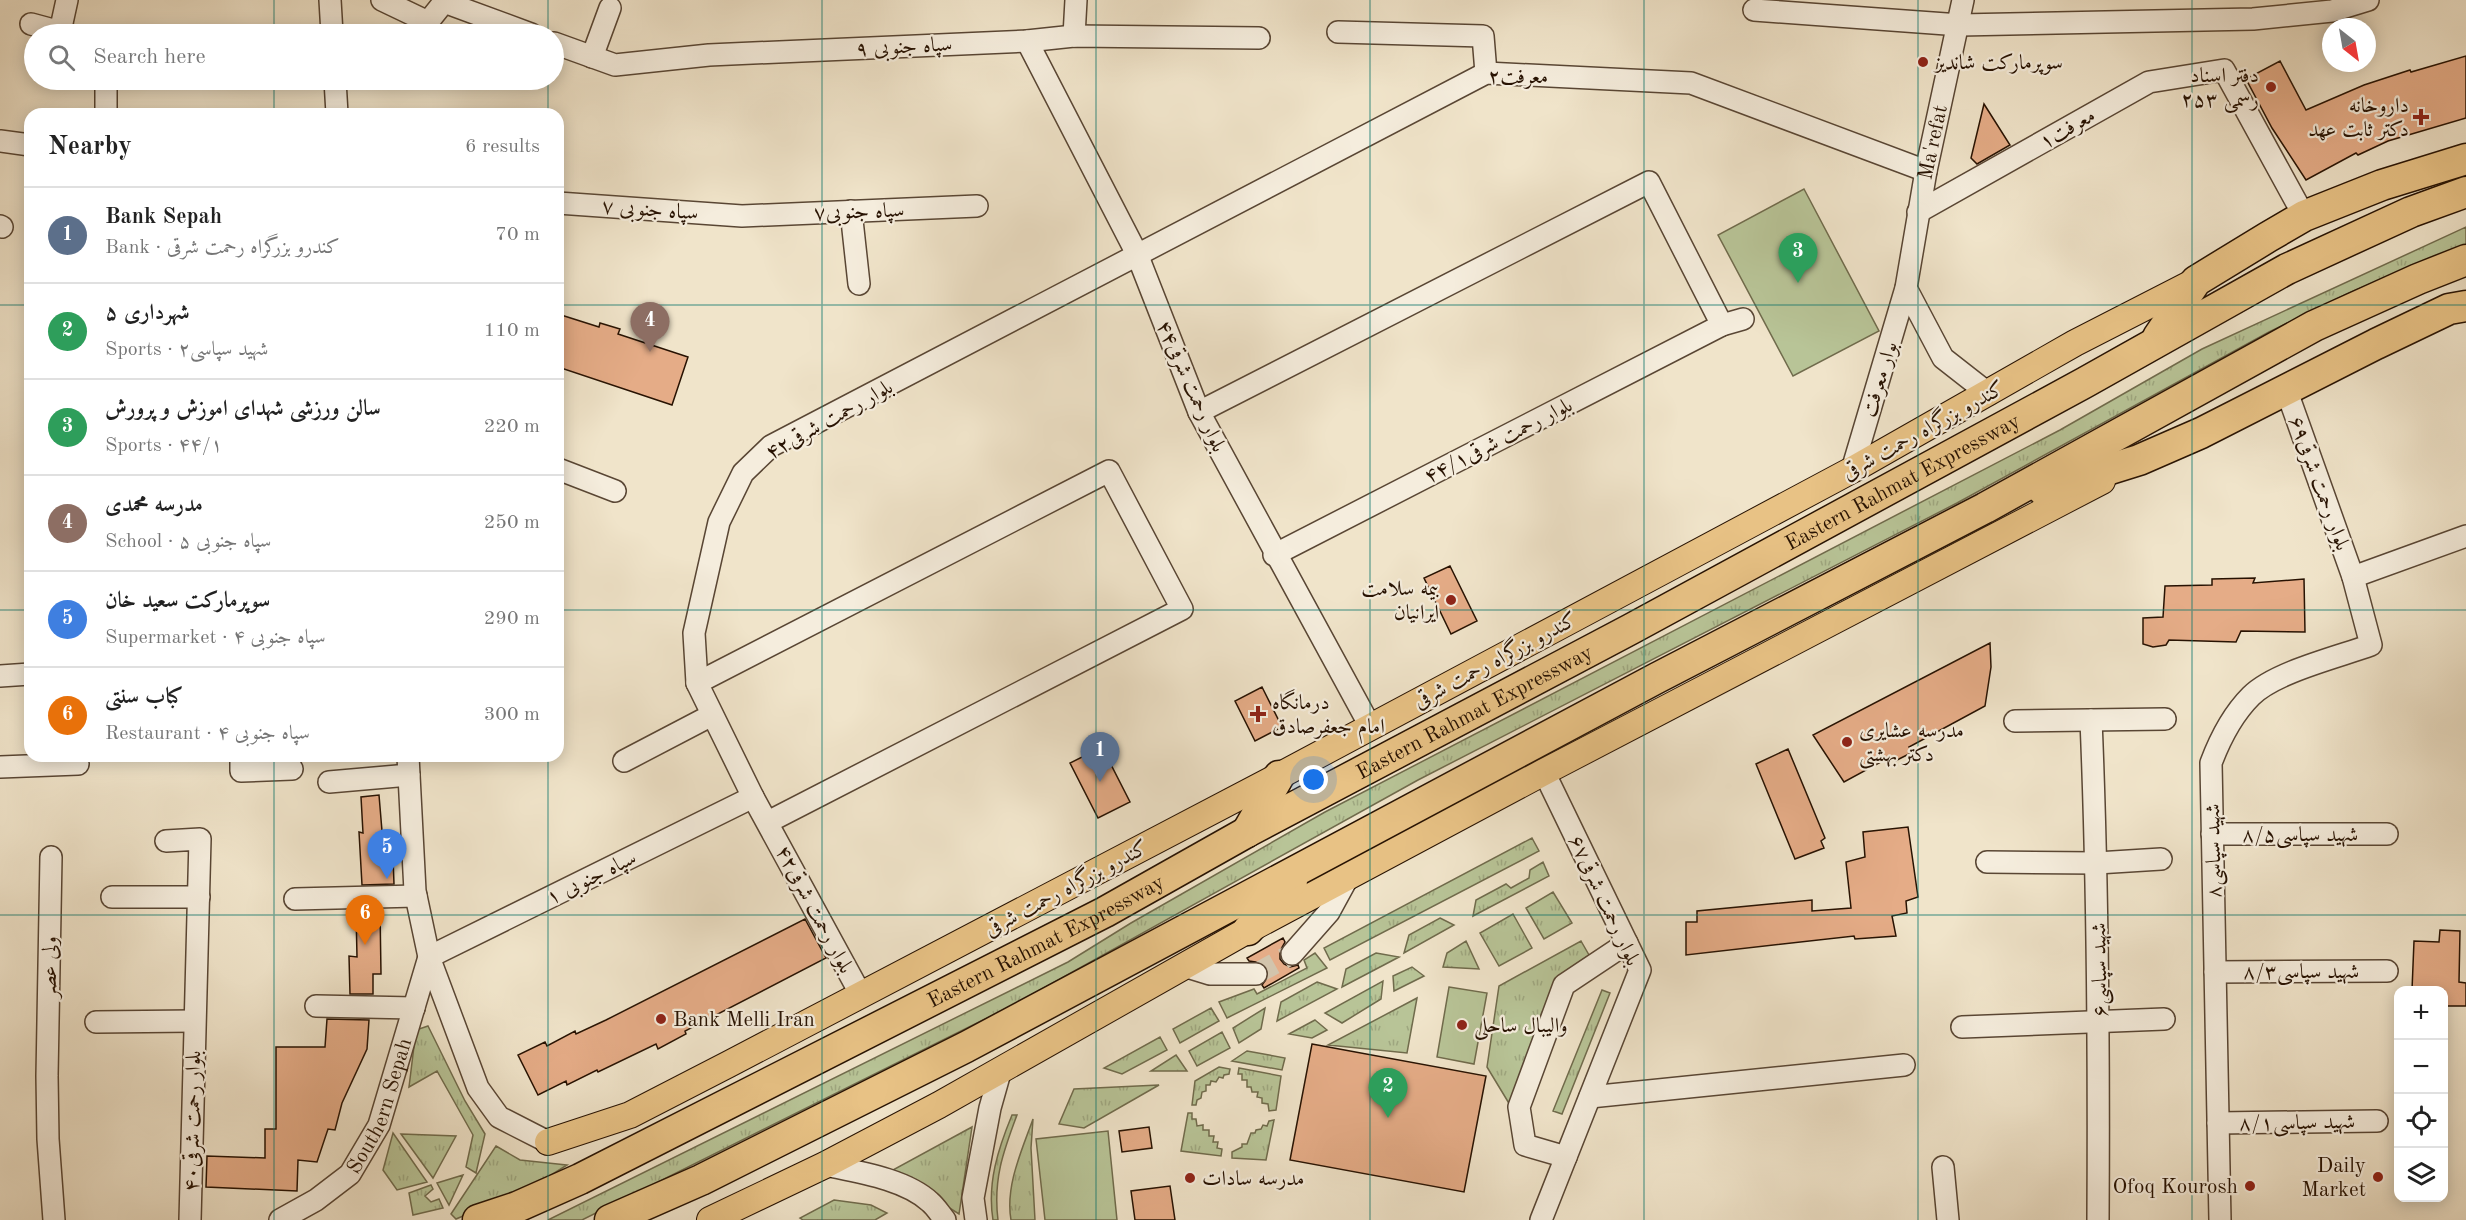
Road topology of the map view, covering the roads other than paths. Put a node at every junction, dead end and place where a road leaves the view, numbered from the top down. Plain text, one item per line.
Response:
1 (67, 0) edge
2 (330, 0) edge
3 (382, 0) edge
4 (1076, 0) edge
5 (1963, 0) edge
6 (2368, 0) edge
7 (610, 8) dead end
8 (1754, 10) dead end
9 (65, 24) edge
10 (331, 24) edge
11 (504, 24) edge
12 (1960, 25) junction
13 (1338, 32) dead end
14 (1074, 36) junction
15 (1259, 38) dead end
16 (1027, 41) junction
17 (564, 47) edge
18 (591, 57) junction
19 (1486, 73) junction
20 (106, 90) edge
21 (336, 90) edge
22 (106, 108) edge
23 (337, 108) edge
24 (0, 141) edge
25 (24, 144) edge
26 (2466, 159) edge
27 (1926, 171) junction
28 (2466, 192) edge
29 (564, 203) edge
30 (976, 206) dead end
31 (851, 211) junction
32 (1918, 212) junction
33 (742, 216) joint
34 (2304, 216) junction
35 (1137, 254) junction
36 (2466, 260) edge
37 (2287, 269) junction
38 (2196, 281) junction
39 (859, 284) dead end
40 (1906, 288) junction
41 (2466, 306) edge
42 (1743, 318) dead end
43 (1722, 325) junction
44 (2153, 344) junction
45 (2286, 389) junction
46 (1989, 394) junction
47 (1199, 412) junction
48 (2139, 460) junction
49 (1852, 470) junction
50 (564, 471) edge
51 (615, 491) dead end
52 (1985, 508) junction
53 (2466, 536) edge
54 (1274, 555) junction
55 (2353, 577) junction
56 (24, 674) edge
57 (0, 676) edge
58 (697, 683) junction
59 (712, 715) junction
60 (2165, 719) dead end
61 (2091, 720) junction
62 (2015, 721) dead end
63 (1370, 726) junction
64 (31, 762) edge
65 (51, 762) edge
66 (241, 762) edge
67 (624, 762) dead end
68 (78, 764) dead end
69 (409, 765) edge
70 (0, 767) edge
71 (292, 769) dead end
72 (1544, 772) junction
73 (1279, 776) junction
74 (329, 782) dead end
75 (753, 797) junction
76 (768, 822) junction
77 (1247, 832) junction
78 (2212, 834) junction
79 (2387, 834) dead end
80 (166, 841) dead end
81 (51, 857) dead end
82 (2161, 859) dead end
83 (1988, 862) dead end
84 (2097, 863) junction
85 (1305, 866) junction
86 (1347, 879) junction
87 (416, 896) junction
88 (112, 897) dead end
89 (198, 897) junction
90 (295, 899) dead end
91 (1248, 930) junction
92 (1628, 943) junction
93 (1292, 954) tunnel mouth
94 (429, 957) junction
95 (1184, 966) junction
96 (2387, 971) dead end
97 (2215, 972) junction
98 (1256, 974) tunnel mouth
99 (861, 995) junction
100 (316, 1006) dead end
101 (414, 1008) junction
102 (2164, 1018) dead end
103 (194, 1021) junction
104 (96, 1022) dead end
105 (2100, 1022) junction
106 (1962, 1027) dead end
107 (1904, 1065) dead end
108 (1001, 1069) junction
109 (1590, 1097) junction
110 (2377, 1121) dead end
111 (2218, 1123) junction
112 (548, 1142) joint
113 (1566, 1157) junction
114 (825, 1165) junction
115 (1943, 1167) dead end
116 (54, 1220) edge
117 (190, 1220) edge
118 (280, 1220) edge
119 (478, 1220) edge
120 (610, 1220) edge
121 (710, 1220) edge
122 (945, 1220) edge
123 (976, 1220) edge
124 (1541, 1220) edge
125 (1948, 1220) edge
126 (2098, 1220) edge
127 (2220, 1220) edge

1 - 9 street
2 - 10 street
3 - 11 street
4 - 14 street
5 - 12 street, Ma'refat
6 - 12 street
7 - 18 street
8 - 12 street
12 - 27 street, Ma'refat
13 - 19 street
14 - 15 street, ۹ سپاه جنوبی
14 - 16 street, ۹ سپاه جنوبی
16 - 18 street, ۹ سپاه جنوبی
16 - 35 street, ۴۴بلوار رحمت شرقی
17 - 18 street, ۹ سپاه جنوبی
19 - 27 street, معرفت۲
19 - 35 street, معرفت۲
20 - 22 street
21 - 23 street
24 - 25 street
26 - 34 highway
27 - 32 street, Ma'refat
28 - 37 highway, Eastern Rahmat Expressway
29 - 33 street, ۷ سپاه جنوبی
30 - 31 street, سپاه جنوبی۷
31 - 33 street, سپاه جنوبی۷
31 - 39 street
32 - 34 street, معرفت۱
32 - 40 street, Ma'refat
34 - 38 highway
35 - 47 street, ۴۴بلوار رحمت شرقی
35 - 58 street, بلوار رحمت شرقی۴۲
36 - 52 highway
37 - 38 highway
37 - 44 highway, Eastern Rahmat Expressway
38 - 44 highway
38 - 46 main road, کندرو بزرگراه رحمت شرقی
40 - 46 street
40 - 49 street, بوار معرفت
41 - 45 highway
42 - 43 street, بلوار رحمت شرقی۴۴/۱
43 - 47 street
43 - 54 street, بلوار رحمت شرقی۴۴/۱
44 - 77 highway, Eastern Rahmat Expressway
45 - 48 highway
45 - 55 street, بلوار رحمت شرقی۶۹
46 - 49 main road, کندرو بزرگراه رحمت شرقی
47 - 54 street, ۴۴بلوار رحمت شرقی
48 - 52 highway
48 - 72 main road
49 - 63 main road, کندرو بزرگراه رحمت شرقی
50 - 51 street
52 - 85 highway
53 - 55 street
54 - 63 street, ۴۴بلوار رحمت شرقی
55 - 78 street, شهید سپاسی۸
56 - 57 street
58 - 59 street, بلوار رحمت شرقی۴۲
58 - 76 street
59 - 67 street
59 - 75 street, بلوار رحمت شرقی۴۲
60 - 61 street
61 - 62 street
61 - 84 street, شهید سپاسی۶
63 - 73 main road, کندرو بزرگراه رحمت شرقی
64 - 70 street
65 - 68 street
66 - 71 street
69 - 74 street
69 - 87 street, Southern Sepah
72 - 86 main road
72 - 92 street, بلوار رحمت شرقی۶۷
73 - 77 highway
73 - 99 main road, کندرو بزرگراه رحمت شرقی
75 - 76 street, بلوار رحمت شرقی۴۲
75 - 94 street, ۱ سپاه جنوبی
76 - 99 street, بلوار رحمت شرقی۴۲
77 - 119 highway, Eastern Rahmat Expressway
78 - 79 street, شهید سپاسی۸/۵
78 - 97 street, شهید سپاسی۸
80 - 89 street, بلوار رحمت شرقی۴۰
81 - 116 street, ولی عصر
82 - 84 street
83 - 84 street
84 - 105 street, شهید سپاسی۶
85 - 91 highway
85 - 120 highway
86 - 91 main road
86 - 93 street
87 - 90 street
87 - 94 street, Southern Sepah
88 - 89 street
89 - 103 street, بلوار رحمت شرقی۴۰
91 - 95 main road
92 - 109 street, بلوار رحمت شرقی۶۷
92 - 113 street
94 - 101 street, Southern Sepah
94 - 112 street, Southern Sepah
95 - 98 street
95 - 108 main road
96 - 97 street, شهید سپاسی۸/۳
97 - 111 street, شهید سپاسی۸
99 - 112 main road, کندرو بزرگراه رحمت شرقی
100 - 101 street
101 - 118 street, Southern Sepah
102 - 105 street
103 - 104 street
103 - 117 street, بلوار رحمت شرقی۴۰
105 - 106 street
105 - 126 street, شهید سپاسی۶
107 - 109 street
108 - 114 main road
108 - 123 street
109 - 113 street, بلوار رحمت شرقی۶۷
110 - 111 street, شهید سپاسی۸/۱
111 - 127 street, شهید سپاسی۸
113 - 124 street, بلوار رحمت شرقی۶۷
114 - 121 main road
114 - 122 street
115 - 125 street

